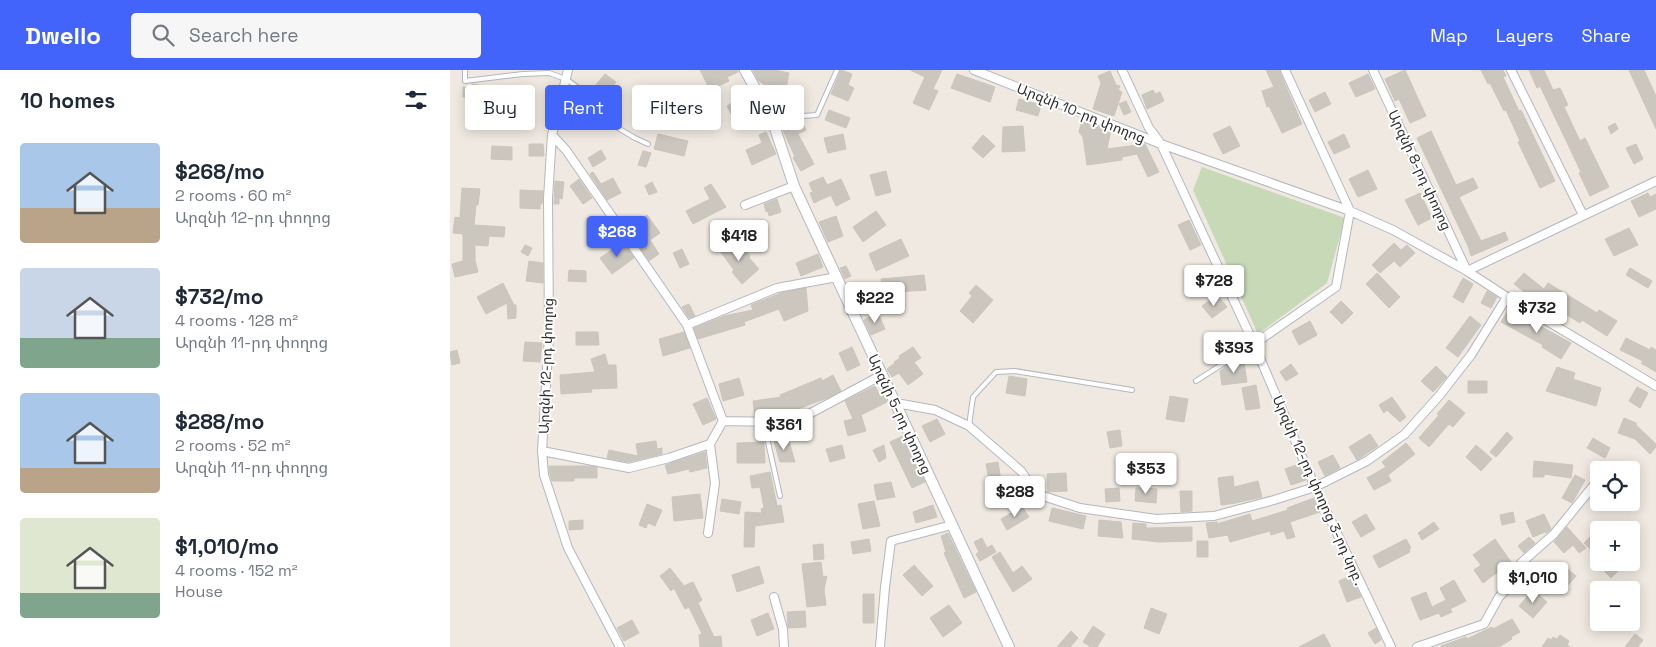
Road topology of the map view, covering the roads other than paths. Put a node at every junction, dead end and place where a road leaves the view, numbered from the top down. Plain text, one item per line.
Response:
1 (465, 70) edge
2 (568, 70) edge
3 (746, 70) edge
4 (837, 70) edge
5 (974, 70) edge
6 (1122, 70) edge
7 (1284, 70) edge
8 (1373, 70) edge
9 (1511, 70) edge
10 (566, 79) junction
11 (754, 85) edge
12 (804, 116) edge
13 (776, 130) edge
14 (552, 135) junction
15 (648, 144) dead end
16 (1161, 144) junction
17 (1656, 181) edge
18 (794, 186) junction
19 (745, 205) dead end
20 (1350, 211) junction
21 (1582, 215) junction
22 (1467, 271) junction
23 (837, 277) junction
24 (1507, 297) junction
25 (687, 325) junction
26 (1254, 344) junction
27 (882, 375) junction
28 (1196, 381) dead end
29 (1656, 386) edge
30 (1132, 390) dead end
31 (896, 403) junction
32 (723, 422) junction
33 (767, 422) junction
34 (969, 426) junction
35 (710, 444) junction
36 (542, 451) junction
37 (1316, 487) junction
38 (1590, 490) edge
39 (780, 496) dead end
40 (952, 525) junction
41 (708, 533) dead end
42 (774, 597) dead end
43 (620, 647) edge
44 (784, 647) edge
45 (880, 647) edge
46 (1009, 647) edge
47 (1391, 647) edge
48 (1417, 647) edge

1 - 10 lane
2 - 10 street, Արզնի 12-րդ փողոց
3 - 11 street, Արզնի 5-րդ փողոց
4 - 12 lane
5 - 16 street, Արզնի 10-րդ փողոց
6 - 16 street, Արզնի 12-րդ փողոց 3-րդ նրբ․
7 - 20 street
8 - 22 street, Արզնի 8-րդ փողոց
9 - 21 street
10 - 14 street, Արզնի 12-րդ փողոց
10 - 15 lane
13 - 18 street, Արզնի 5-րդ փողոց
14 - 25 street
14 - 36 street, Արզնի 12-րդ փողոց
16 - 20 street, Արզնի 10-րդ փողոց
16 - 26 street, Արզնի 12-րդ փողոց 3-րդ նրբ․
17 - 21 street
18 - 19 street
18 - 23 street, Արզնի 5-րդ փողոց
20 - 22 street, Արզնի 10-րդ փողոց
20 - 26 street
21 - 22 street
22 - 24 street, Արզնի 10-րդ փողոց
23 - 25 street
23 - 27 street, Արզնի 5-րդ փողոց
24 - 29 street, Արզնի 10-րդ փողոց
24 - 37 street
25 - 32 street
26 - 28 lane
26 - 37 street, Արզնի 12-րդ փողոց 3-րդ նրբ․
27 - 31 street, Արզնի 5-րդ փողոց
27 - 33 street
30 - 34 lane
31 - 34 street
31 - 40 street, Արզնի 5-րդ փողոց
32 - 33 street
32 - 35 street
33 - 39 lane
34 - 37 street
35 - 36 street
35 - 41 street
36 - 43 street, Արզնի 12-րդ փողոց
37 - 47 street, Արզնի 12-րդ փողոց 3-րդ նրբ․
38 - 48 street
40 - 45 street
40 - 46 street, Արզնի 5-րդ փողոց
42 - 44 street

